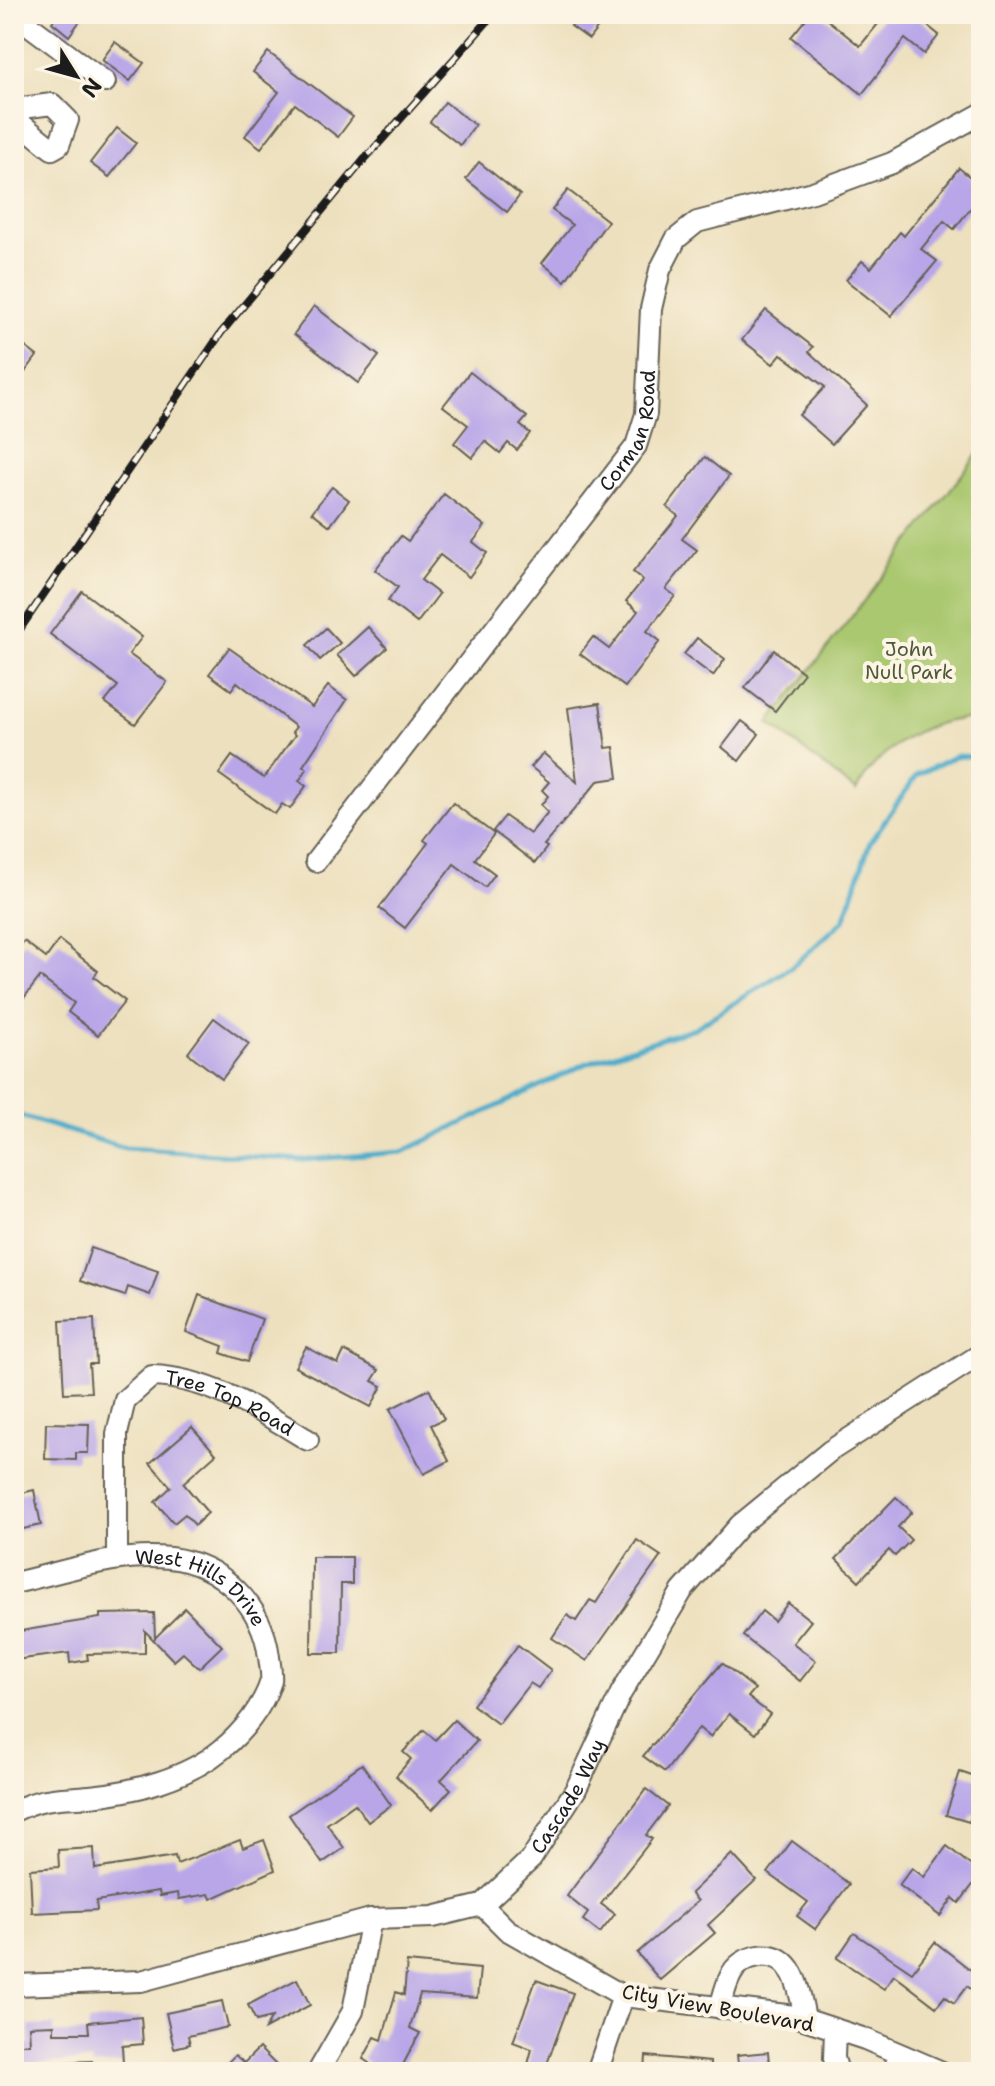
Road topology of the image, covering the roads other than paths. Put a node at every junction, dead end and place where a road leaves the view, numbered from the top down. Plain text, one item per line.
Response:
1 (14, 14) edge
2 (105, 82) dead end
3 (14, 109) edge
4 (981, 114) edge
5 (14, 118) edge
6 (316, 861) dead end
7 (981, 1354) edge
8 (308, 1440) dead end
9 (117, 1558) junction
10 (14, 1583) edge
11 (14, 1811) edge
12 (482, 1905) junction
13 (371, 1919) junction
14 (15, 1981) edge
15 (623, 1996) junction
16 (720, 2008) junction
17 (805, 2019) junction
18 (835, 2029) junction
19 (904, 2056) junction
20 (318, 2072) edge
21 (597, 2072) edge
22 (838, 2072) edge
23 (890, 2072) edge
24 (942, 2072) edge

1 - 2 street
3 - 5 street
4 - 6 street, Corman Road
7 - 12 street, Cascade Way
8 - 9 street, Tree Top Road
9 - 10 street, West Hills Drive
9 - 11 street, West Hills Drive
12 - 13 street, Cascade Way
12 - 15 street, City View Boulevard
13 - 14 street, Cascade Way
13 - 20 street
15 - 16 street, City View Boulevard
15 - 21 street
16 - 17 street, City View Boulevard
16 - 17 street
17 - 18 street, City View Boulevard
18 - 19 street, City View Boulevard
18 - 22 street, City View Boulevard
19 - 23 street
19 - 24 street, City View Boulevard

